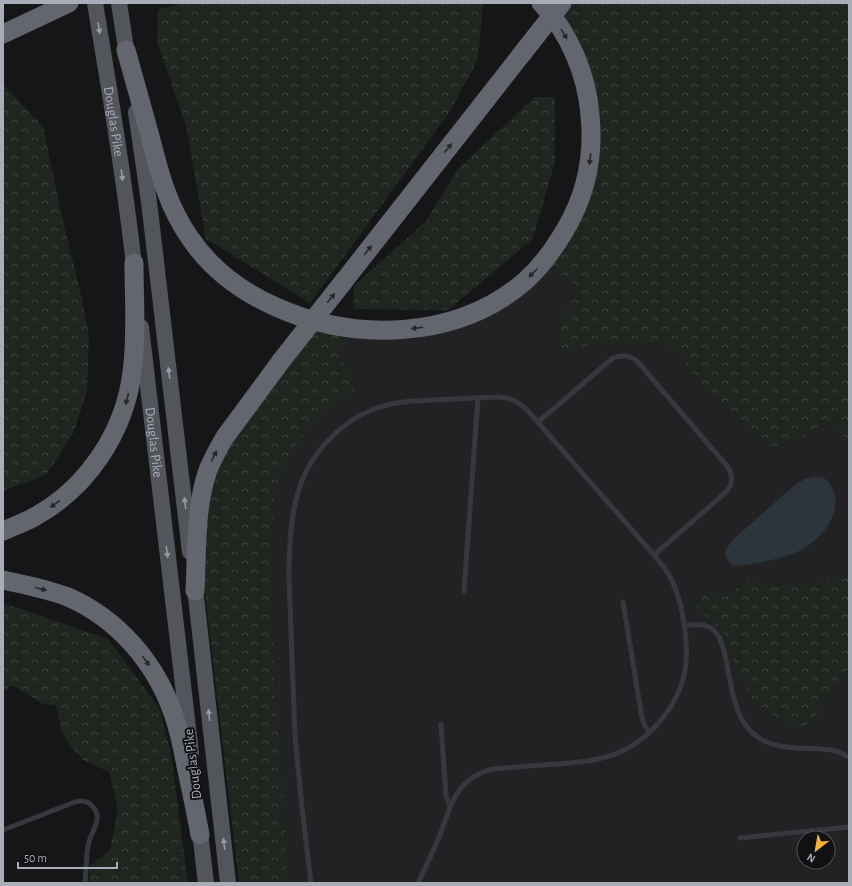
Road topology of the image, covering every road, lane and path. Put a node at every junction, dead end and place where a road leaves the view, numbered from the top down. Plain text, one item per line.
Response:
1 (60, 3) edge
2 (69, 3) edge
3 (95, 3) edge
4 (118, 3) edge
5 (541, 3) edge
6 (562, 3) edge
7 (3, 22) edge
8 (3, 34) edge
9 (126, 48) junction
10 (134, 262) junction
11 (478, 398) junction
12 (538, 422) junction
13 (3, 531) edge
14 (654, 555) junction
15 (3, 580) edge
16 (195, 591) junction
17 (464, 591) dead end
18 (623, 602) dead end
19 (685, 626) junction
20 (441, 724) dead end
21 (649, 732) junction
22 (849, 757) edge
23 (450, 807) junction
24 (849, 827) edge
25 (3, 830) edge
26 (200, 835) junction
27 (740, 838) dead end
28 (229, 882) edge
29 (85, 883) edge
30 (206, 883) edge
31 (311, 883) edge
32 (418, 883) edge

1 - 7 highway
2 - 8 highway
3 -> 10 main road, Douglas Pike
4 - 9 main road, Douglas Pike
5 -> 9 highway
16 -> 6 highway, bridge
16 -> 9 main road, Douglas Pike
10 -> 13 highway
10 -> 26 main road, Douglas Pike
11 - 12 lane
11 - 17 lane
11 - 31 lane
12 - 14 lane
12 - 14 lane
14 - 19 lane
15 -> 26 highway
28 -> 16 main road, Douglas Pike
18 - 21 lane
19 - 21 lane
19 - 22 lane
20 - 23 lane
21 - 23 lane
23 - 32 lane
24 - 27 lane
25 - 29 lane
26 - 30 main road, Douglas Pike

